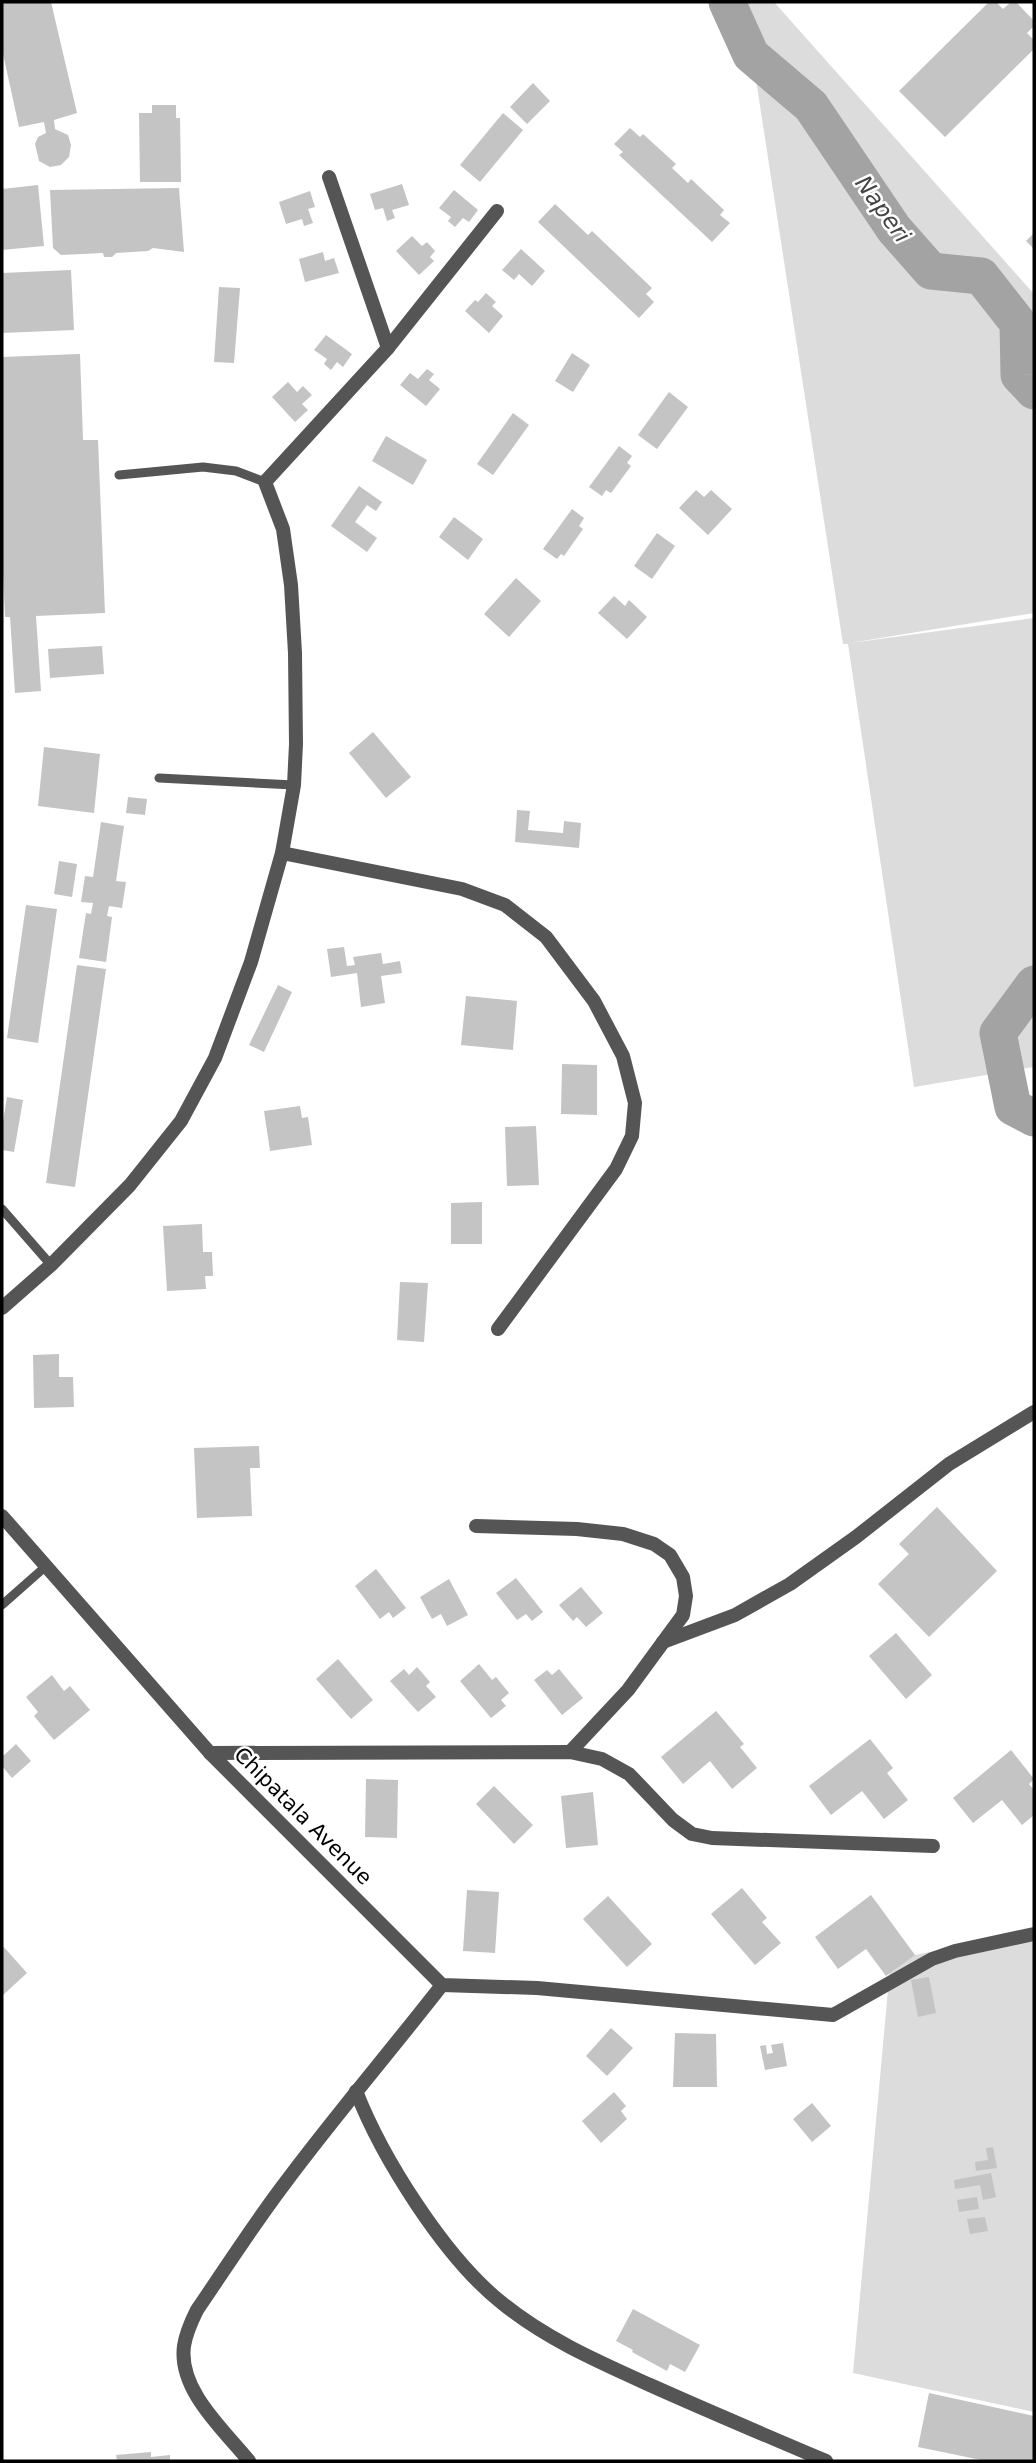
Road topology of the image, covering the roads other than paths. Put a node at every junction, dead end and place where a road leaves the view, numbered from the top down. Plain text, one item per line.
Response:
1 (329, 177) dead end
2 (497, 211) dead end
3 (388, 348) junction
4 (119, 475) dead end
5 (265, 482) junction
6 (159, 778) dead end
7 (294, 785) junction
8 (282, 853) junction
9 (2, 1209) edge
10 (51, 1265) junction
11 (2, 1308) edge
12 (498, 1329) dead end
13 (1034, 1412) edge
14 (2, 1516) edge
15 (476, 1526) dead end
16 (45, 1567) junction
17 (2, 1605) edge
18 (663, 1642) junction
19 (570, 1752) junction
20 (210, 1753) junction
21 (933, 1846) dead end
22 (1034, 1934) edge
23 (442, 1985) junction
24 (356, 2091) junction
25 (249, 2461) edge
26 (826, 2461) edge

1 - 3 street
2 - 3 street
3 - 5 street
4 - 5 lane
5 - 7 street
6 - 7 lane
7 - 8 street
8 - 10 street
8 - 12 street
9 - 10 lane
10 - 11 street
13 - 18 street
14 - 16 street, Chipatala Avenue
15 - 18 street
16 - 17 lane
16 - 20 street, Chipatala Avenue
18 - 19 street
19 - 20 street
19 - 21 street
20 - 23 street, Chipatala Avenue
22 - 23 street
23 - 24 street
24 - 25 street
24 - 26 street

